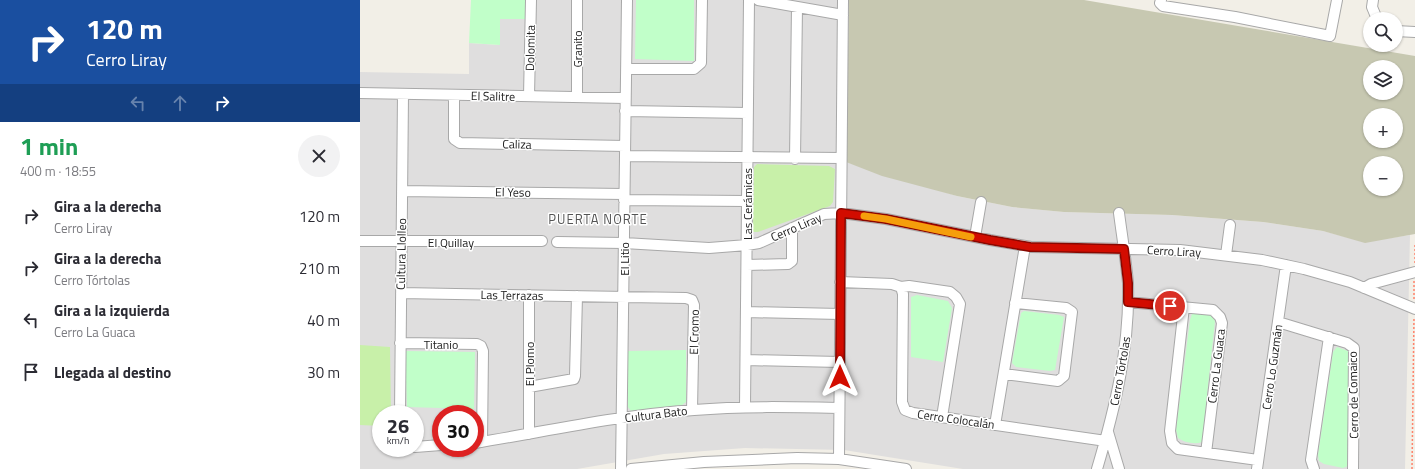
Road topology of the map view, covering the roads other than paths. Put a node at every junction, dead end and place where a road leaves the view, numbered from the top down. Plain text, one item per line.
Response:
1 (531, 0) edge
2 (577, 0) edge
3 (627, 0) edge
4 (702, 0) edge
5 (749, 0) edge
6 (758, 0) edge
7 (843, 0) edge
8 (1161, 0) edge
9 (1337, 0) edge
10 (1373, 0) edge
11 (797, 7) junction
12 (1374, 12) edge
13 (843, 15) junction
14 (1403, 31) edge
15 (1415, 32) edge
16 (626, 69) junction
17 (360, 93) edge
18 (403, 94) junction
19 (454, 95) junction
20 (529, 96) junction
21 (577, 97) junction
22 (626, 98) junction
23 (625, 111) junction
24 (748, 113) junction
25 (625, 151) junction
26 (842, 158) junction
27 (747, 159) junction
28 (795, 159) junction
29 (402, 191) junction
30 (624, 197) junction
31 (747, 201) junction
32 (981, 202) dead end
33 (841, 213) junction
34 (1119, 213) dead end
35 (1230, 225) dead end
36 (792, 228) junction
37 (975, 237) junction
38 (360, 241) edge
39 (542, 241) dead end
40 (402, 242) junction
41 (557, 242) dead end
42 (624, 243) junction
43 (747, 245) junction
44 (1025, 246) junction
45 (1124, 249) junction
46 (1226, 255) junction
47 (747, 265) junction
48 (1286, 265) junction
49 (1415, 272) edge
50 (840, 282) junction
51 (901, 287) junction
52 (1364, 288) junction
53 (401, 293) junction
54 (529, 295) junction
55 (577, 296) junction
56 (623, 297) junction
57 (1128, 302) junction
58 (1015, 303) junction
59 (1184, 307) junction
60 (1414, 309) edge
61 (746, 312) junction
62 (840, 314) junction
63 (1278, 322) junction
64 (1329, 337) junction
65 (400, 343) junction
66 (746, 360) junction
67 (840, 362) junction
68 (1004, 374) junction
69 (529, 387) junction
70 (400, 405) edge
71 (479, 405) edge
72 (745, 407) junction
73 (839, 408) junction
74 (692, 410) junction
75 (942, 417) junction
76 (622, 418) junction
77 (995, 425) junction
78 (529, 434) junction
79 (1107, 437) junction
80 (484, 441) edge
81 (1206, 453) junction
82 (839, 459) junction
83 (1257, 465) edge
84 (622, 469) edge
85 (631, 469) edge
86 (906, 469) edge
87 (1097, 469) edge
88 (1119, 469) edge
89 (1314, 469) edge
90 (1353, 469) edge

1 - 20 street, Dolomita
2 - 21 street, Granito
3 - 16 street, El Litio
4 - 16 street
5 - 24 street, Las Cerámicas
6 - 11 street
7 - 13 street
8 - 9 street
10 - 12 street
11 - 13 street
11 - 28 street
13 - 26 street
14 - 15 street
16 - 22 street, El Litio
17 - 18 street, El Salitre
18 - 19 street, El Salitre
18 - 29 street, Cultura Llolleo
19 - 20 street, El Salitre
19 - 25 street, Caliza
20 - 21 street, El Salitre
21 - 22 street, El Salitre
22 - 23 street, El Litio
23 - 24 street
23 - 25 street, El Litio
24 - 27 street, Las Cerámicas
25 - 27 street
25 - 30 street, El Litio
26 - 28 street
26 - 33 street
27 - 28 street
27 - 31 street, Las Cerámicas
29 - 30 street, El Yeso
29 - 40 street, Cultura Llolleo
30 - 31 street, El Yeso
30 - 42 street, El Litio
31 - 43 street, Las Cerámicas
32 - 37 street
33 - 36 street, Cerro Liray
33 - 37 street, Cerro Liray
33 - 50 street
34 - 45 street, Cerro Tórtolas
35 - 46 street
36 - 43 street, Cerro Liray
36 - 47 street
37 - 44 street, Cerro Liray
38 - 40 street, El Quillay
39 - 40 street, El Quillay
40 - 53 street, Cultura Llolleo
41 - 42 street, Cerro Liray
42 - 43 street, Cerro Liray
42 - 56 street, El Litio
43 - 47 street, Las Cerámicas
44 - 45 street, Cerro Liray
44 - 58 street
45 - 46 street, Cerro Liray
45 - 57 street, Cerro Tórtolas
46 - 48 street, Cerro Liray
47 - 61 street, Las Cerámicas
48 - 52 street, Cerro Liray
48 - 63 street, Cerro Lo Guzmán
49 - 52 street
50 - 51 street
50 - 62 street
51 - 75 street, Cerro Colocalán
51 - 75 street
52 - 60 street, Cerro Liray
53 - 54 street, Las Terrazas
53 - 65 street, Cultura Llolleo
54 - 55 street, Las Terrazas
54 - 69 street, El Plomo
55 - 56 street, Las Terrazas
55 - 69 street
56 - 74 street, El Cromo
56 - 76 street, El Litio
57 - 59 street, Cerro La Guaca
57 - 79 street, Cerro Tórtolas
58 - 68 street
58 - 68 street
59 - 81 street
59 - 81 street, Cerro La Guaca
61 - 62 street
61 - 66 street, Las Cerámicas
62 - 67 street
63 - 64 street, Cerro de Comaico
63 - 83 street, Cerro Lo Guzmán
64 - 89 street
64 - 90 street, Cerro de Comaico
65 - 70 street, Cultura Llolleo
65 - 71 street, Titanio
66 - 67 street
66 - 72 street, Las Cerámicas
67 - 73 street
68 - 77 street
69 - 78 street, El Plomo
72 - 73 street, Cultura Bato
72 - 74 street, Cultura Bato
73 - 82 street
74 - 76 street, Cultura Bato
75 - 77 street, Cerro Colocalán
76 - 78 street, Cultura Bato
76 - 84 street, El Litio
77 - 79 street, Cerro Colocalán
78 - 80 street, Cultura Bato
79 - 87 street, Cerro Tórtolas
79 - 88 street, Cerro Tórtolas
81 - 83 street
82 - 85 street
82 - 86 street

